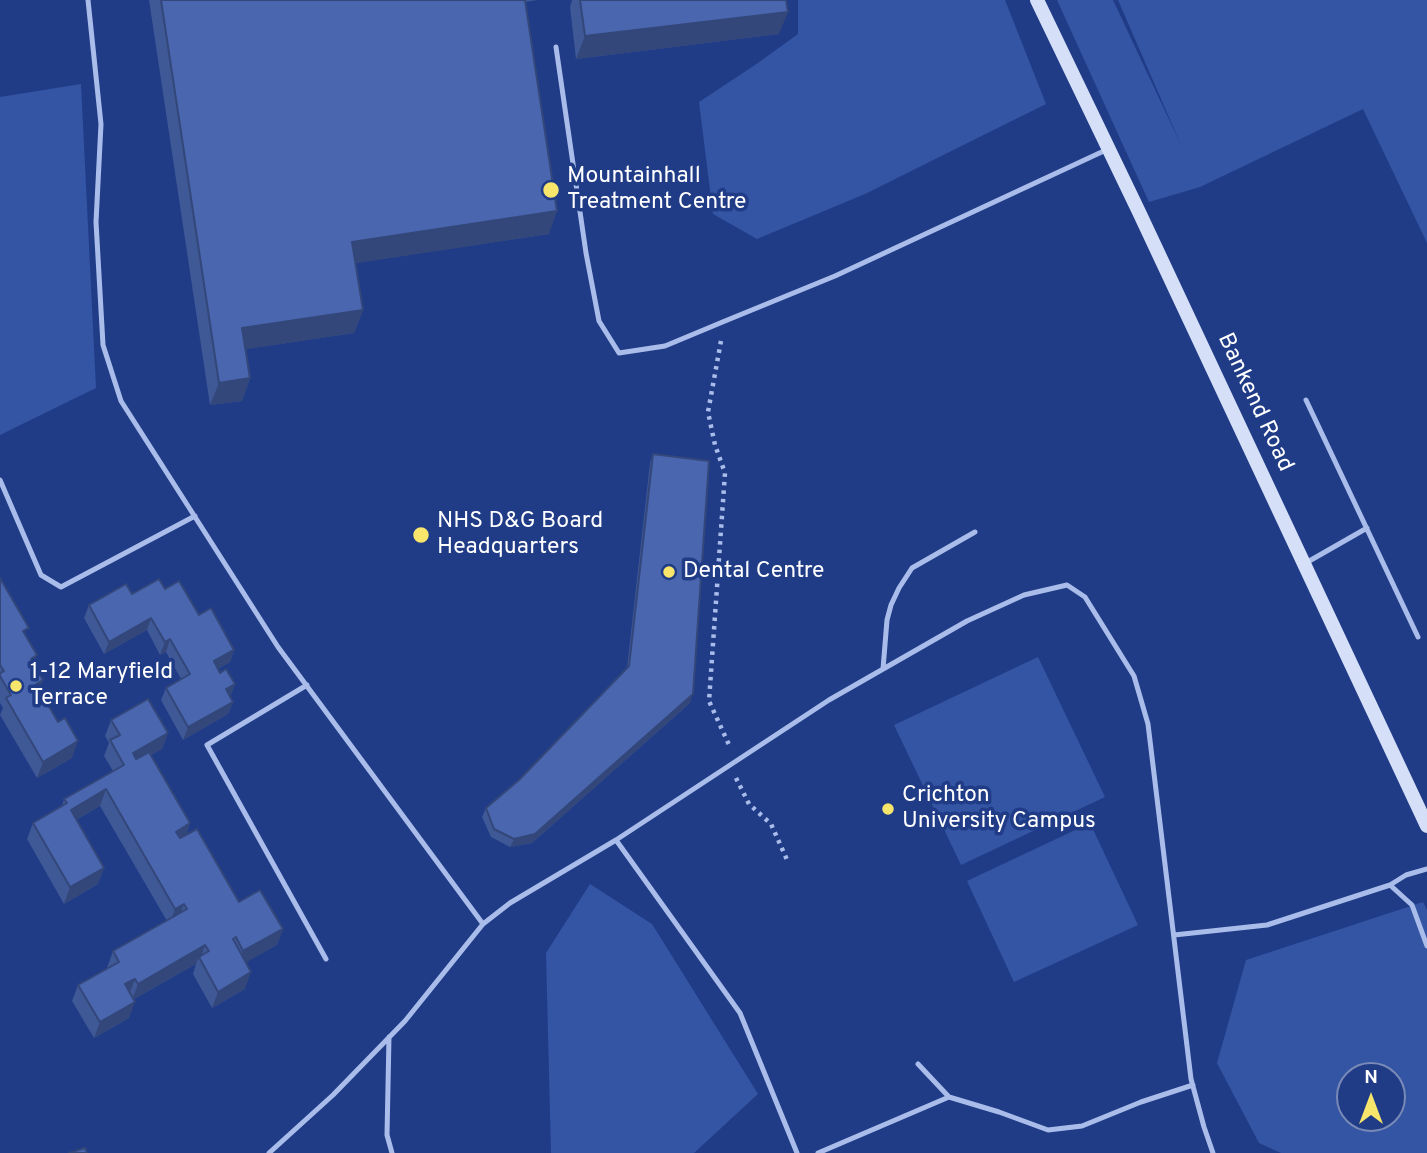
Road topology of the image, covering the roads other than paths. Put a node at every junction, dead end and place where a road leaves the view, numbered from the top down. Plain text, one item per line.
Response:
1 (88, 0) edge
2 (1037, 0) edge
3 (556, 47) dead end
4 (1108, 148) junction
5 (1306, 400) dead end
6 (0, 480) edge
7 (195, 516) junction
8 (1367, 528) junction
9 (975, 532) dead end
10 (1304, 564) junction
11 (1418, 637) dead end
12 (883, 670) junction
13 (307, 685) junction
14 (1427, 826) edge
15 (616, 840) junction
16 (1427, 869) edge
17 (1390, 886) junction
18 (483, 924) junction
19 (1174, 935) junction
20 (1427, 946) edge
21 (326, 959) dead end
22 (389, 1037) junction
23 (918, 1064) dead end
24 (1193, 1085) junction
25 (949, 1097) junction
26 (270, 1153) edge
27 (392, 1153) edge
28 (797, 1153) edge
29 (818, 1153) edge
30 (1213, 1153) edge

1 - 7 lane
2 - 4 street, Bankend Road
3 - 4 lane
4 - 10 street, Bankend Road
5 - 8 lane
6 - 7 lane
7 - 13 lane
8 - 10 lane
8 - 11 lane
9 - 12 lane
10 - 14 street, Bankend Road
12 - 15 lane
12 - 19 lane
13 - 18 lane
13 - 21 lane
15 - 18 lane
15 - 28 lane
16 - 17 lane
17 - 19 lane
17 - 20 lane
18 - 22 lane
19 - 24 lane
22 - 26 lane
22 - 27 lane
23 - 25 lane
24 - 25 lane
24 - 30 lane
25 - 29 lane

